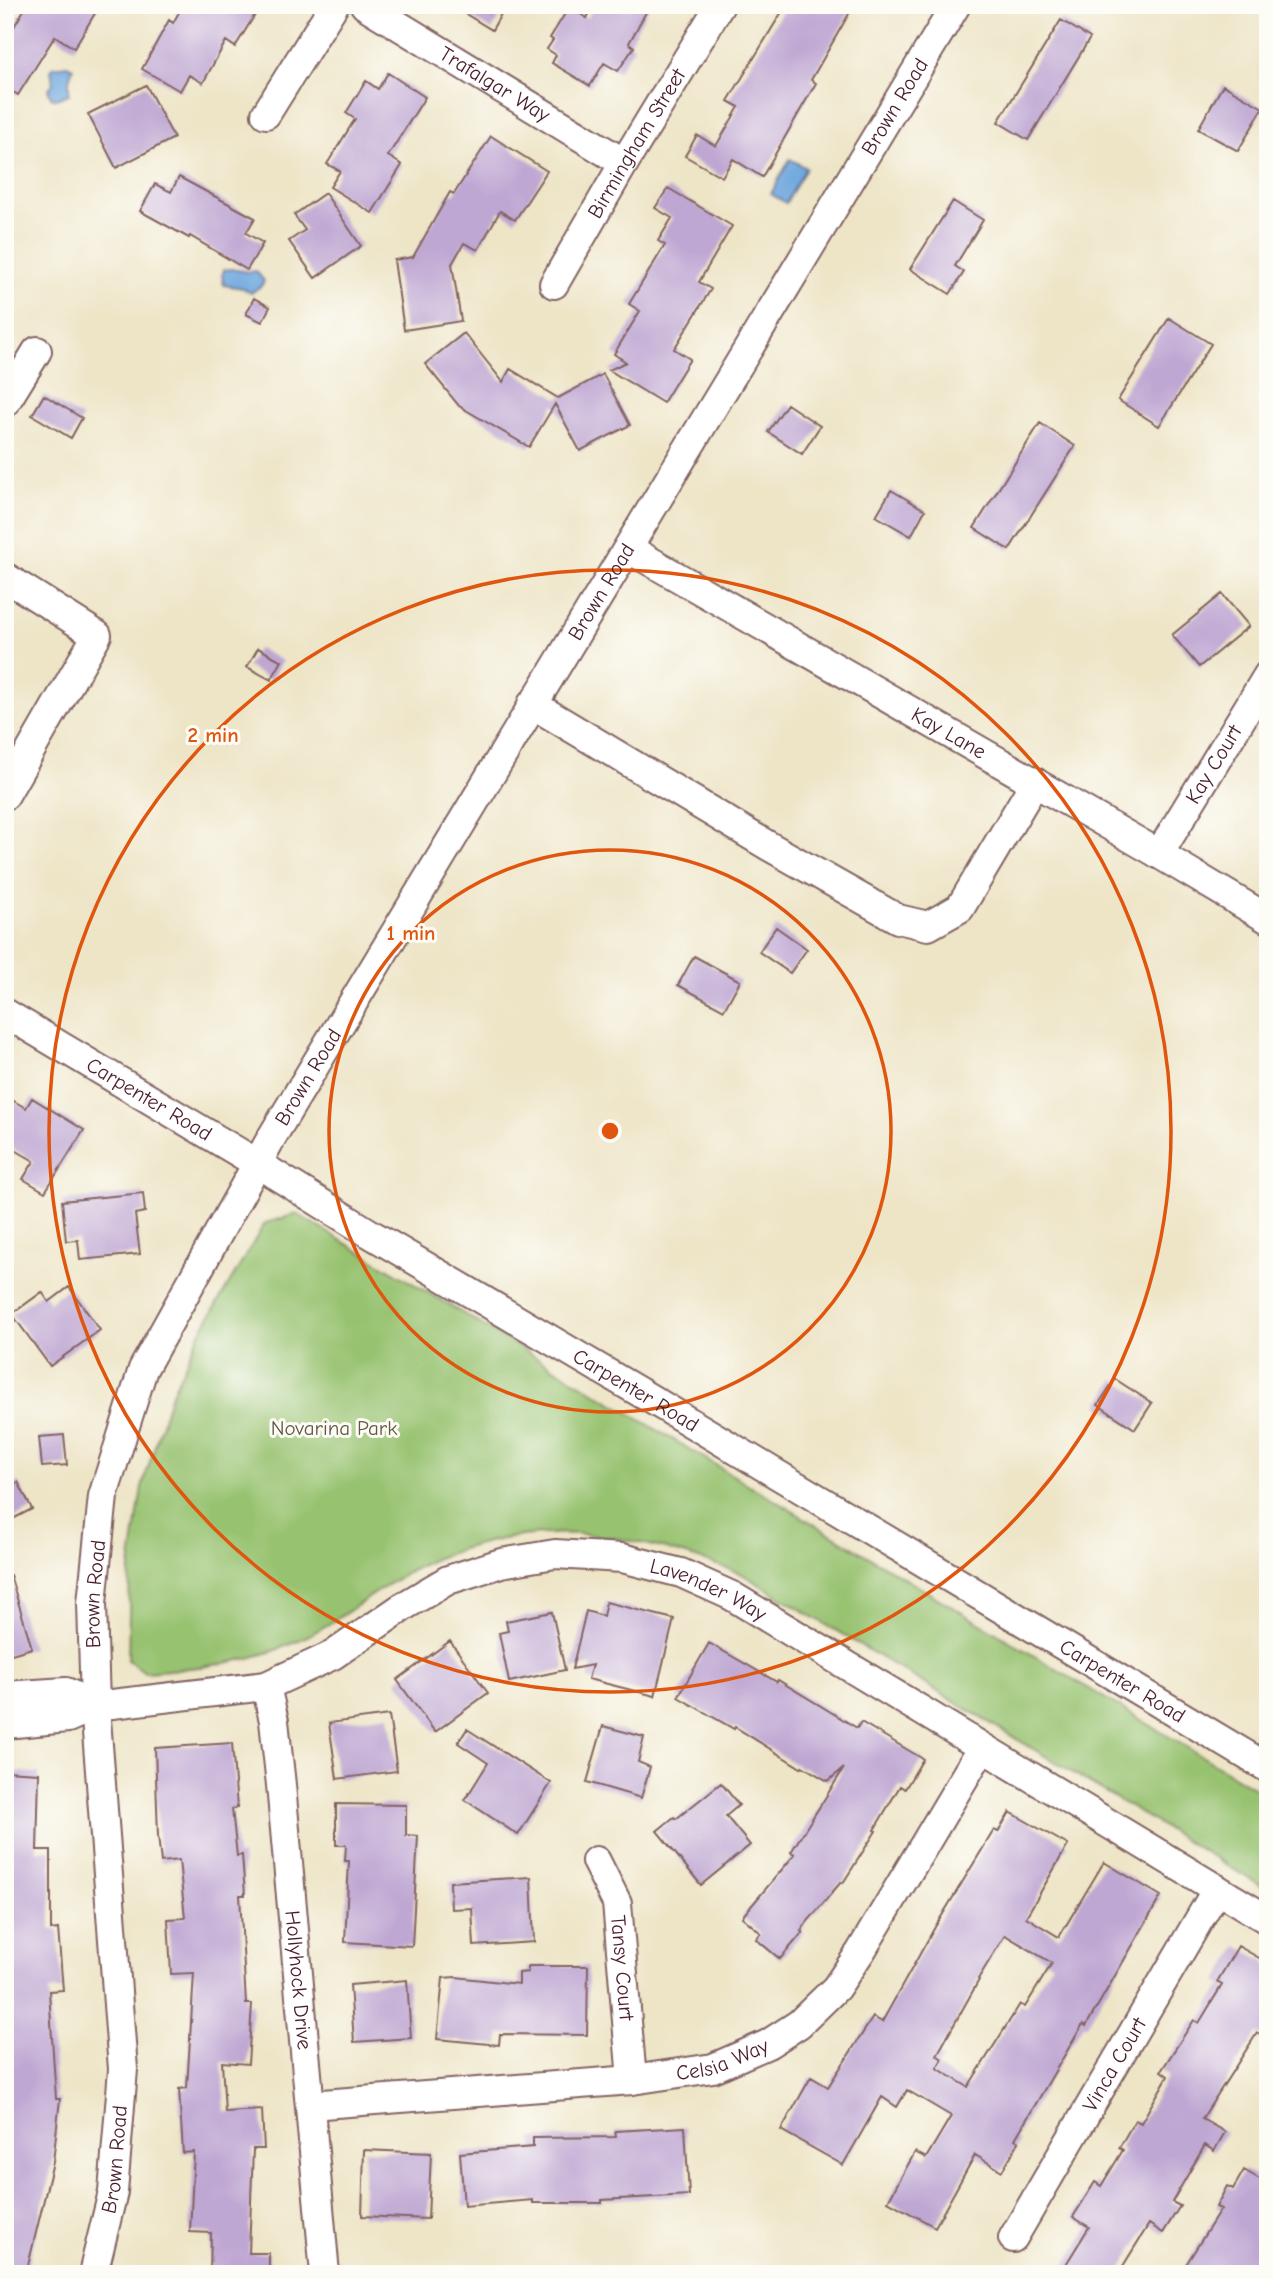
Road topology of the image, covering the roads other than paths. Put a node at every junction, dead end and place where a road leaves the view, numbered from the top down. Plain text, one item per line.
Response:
1 (334, 5) edge
2 (365, 5) edge
3 (720, 5) edge
4 (956, 5) edge
5 (266, 114) dead end
6 (624, 163) junction
7 (554, 284) dead end
8 (37, 351) dead end
9 (5, 403) edge
10 (629, 548) junction
11 (5, 577) edge
12 (1268, 675) edge
13 (532, 704) junction
14 (1035, 782) junction
15 (5, 795) edge
16 (1159, 854) junction
17 (1268, 919) edge
18 (5, 1013) edge
19 (258, 1164) junction
20 (267, 1686) junction
21 (5, 1696) edge
22 (96, 1706) junction
23 (5, 1724) edge
24 (982, 1748) junction
25 (1268, 1768) edge
26 (596, 1861) dead end
27 (1217, 1889) junction
28 (1268, 1920) edge
29 (632, 2080) junction
30 (310, 2105) junction
31 (1013, 2238) dead end
32 (93, 2274) edge
33 (325, 2274) edge

1 - 5 street
2 - 6 street, Trafalgar Way
3 - 6 street, Birmingham Street
4 - 10 street, Brown Road
6 - 7 street, Birmingham Street
8 - 9 street
10 - 13 street, Brown Road
10 - 14 street, Kay Lane
11 - 15 street
12 - 16 street, Kay Court
13 - 14 street
13 - 19 street, Brown Road
14 - 16 street, Kay Lane
16 - 17 street, Kay Lane
18 - 19 street, Carpenter Road
19 - 22 street, Brown Road
19 - 25 street, Carpenter Road
20 - 22 street, Lavender Way
20 - 24 street, Lavender Way
20 - 30 street, Hollyhock Drive
21 - 22 street
22 - 23 street, Lavender Way
22 - 32 street, Brown Road
24 - 27 street, Lavender Way
24 - 29 street, Celsia Way
26 - 29 street, Tansy Court
27 - 28 street, Lavender Way
27 - 31 street, Vinca Court
29 - 30 street, Celsia Way
30 - 33 street, Hollyhock Drive

